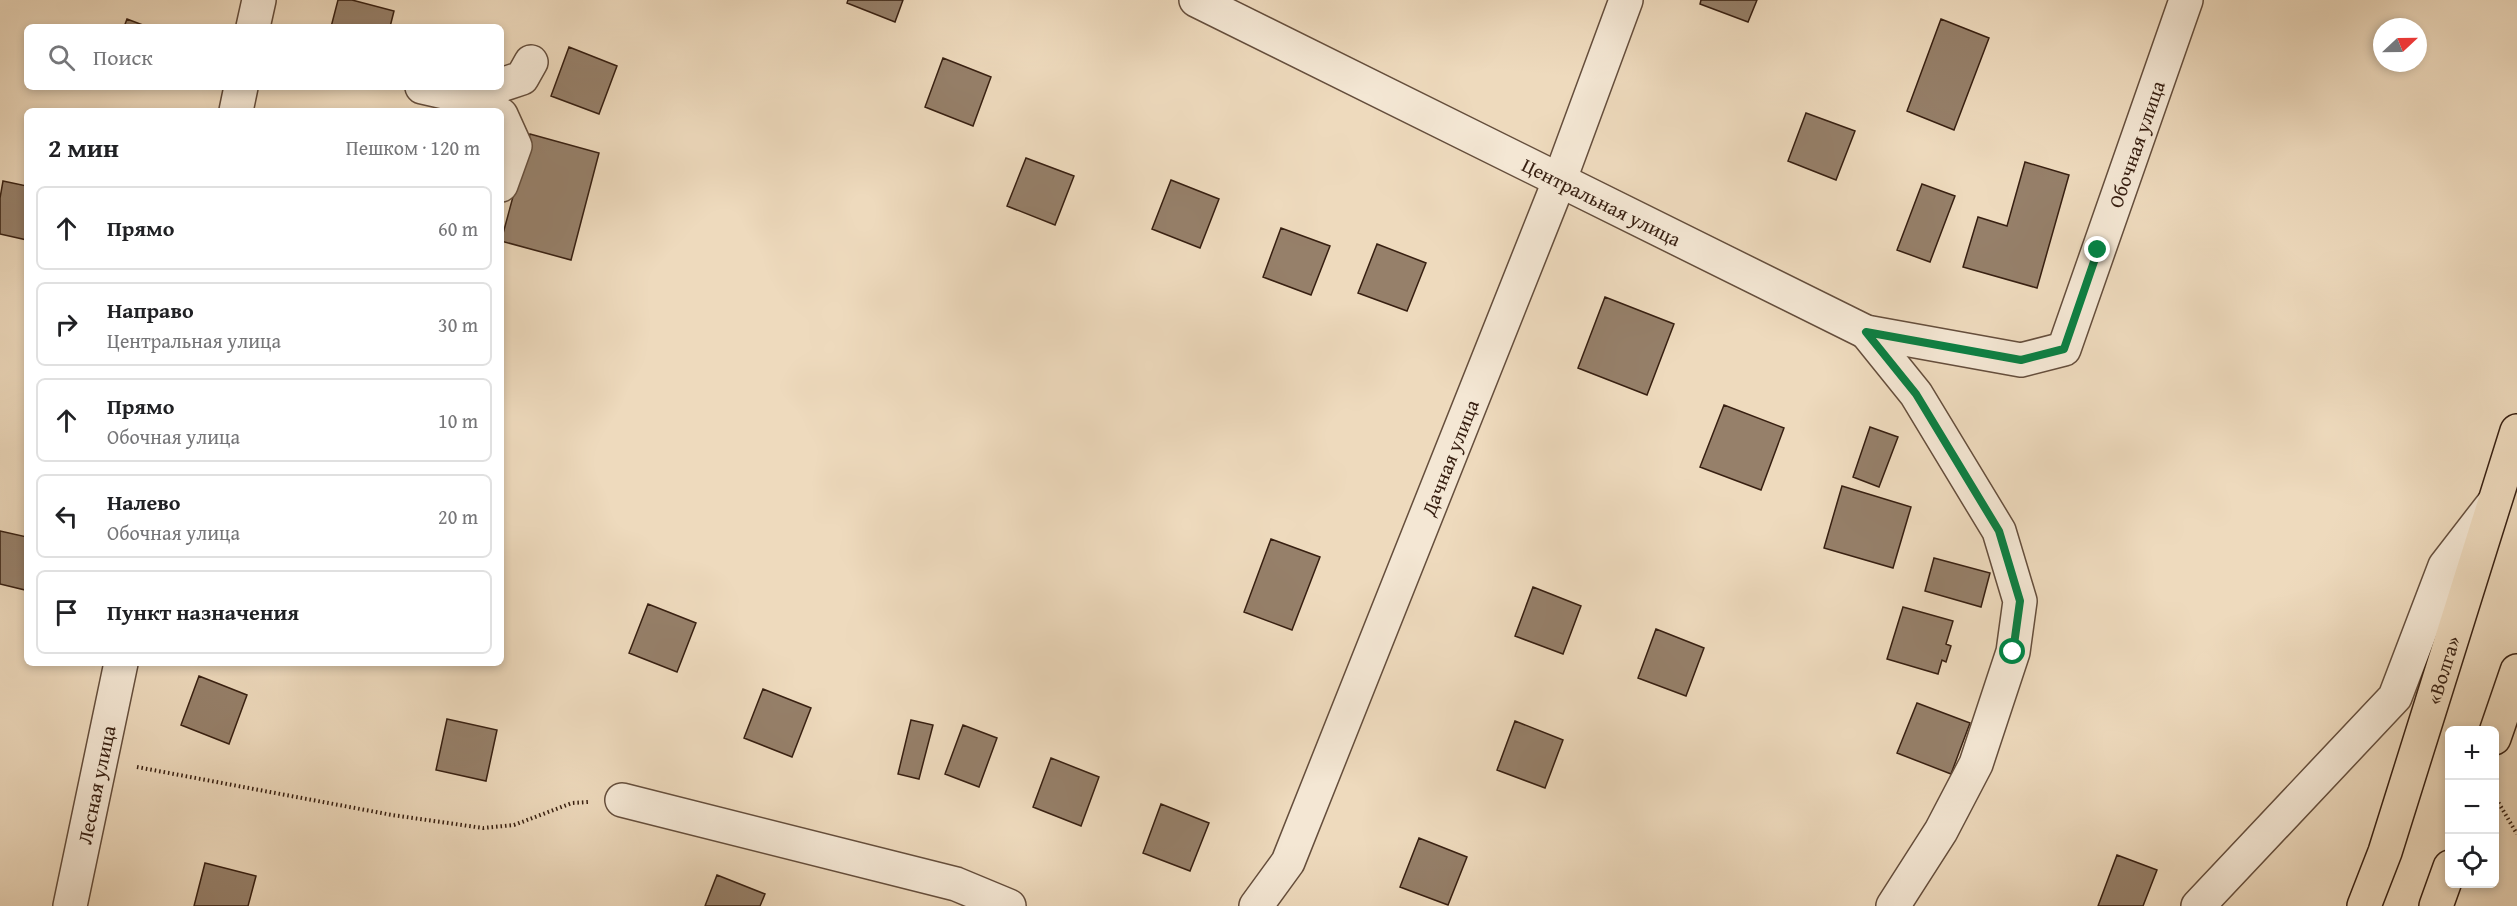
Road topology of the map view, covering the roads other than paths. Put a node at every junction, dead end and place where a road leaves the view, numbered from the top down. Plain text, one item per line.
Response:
1 (259, 0) edge
2 (1196, 0) edge
3 (1626, 0) edge
4 (2186, 0) edge
5 (254, 24) edge
6 (531, 62) dead end
7 (504, 84) edge
8 (240, 90) edge
9 (435, 90) edge
10 (237, 108) edge
11 (488, 108) edge
12 (504, 122) edge
13 (504, 177) edge
14 (1560, 179) junction
15 (1866, 332) junction
16 (2021, 360) joint
17 (2517, 431) edge
18 (2494, 503) junction
19 (120, 666) edge
20 (2517, 671) edge
21 (2498, 726) edge
22 (622, 800) road end
23 (2445, 881) edge
24 (70, 906) edge
25 (1009, 906) edge
26 (1256, 906) edge
27 (1893, 906) edge
28 (2198, 906) edge
29 (2364, 906) edge
30 (2436, 906) edge

1 - 5 street
2 - 14 street, Центральная улица
3 - 14 street, Дачная улица
4 - 16 street, Обочная улица
6 - 7 street
8 - 10 street
9 - 11 street
12 - 13 street
14 - 15 street, Центральная улица
14 - 26 street, Дачная улица
15 - 16 street, Центральная улица
15 - 27 street
17 - 18 highway, «Волга»
18 - 28 street
18 - 29 highway, «Волга»
19 - 24 street, Лесная улица
20 - 21 highway
22 - 25 street
23 - 30 highway

